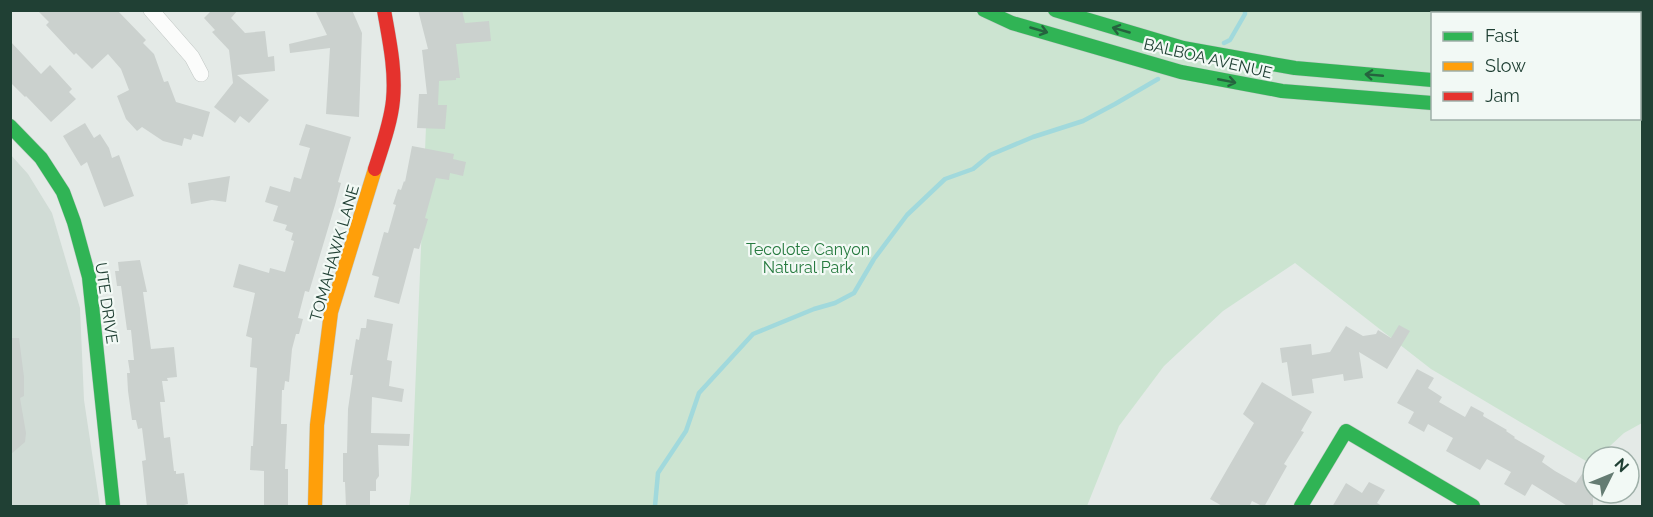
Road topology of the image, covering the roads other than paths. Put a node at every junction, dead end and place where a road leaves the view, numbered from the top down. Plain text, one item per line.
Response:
1 (151, 10) edge
2 (384, 10) edge
3 (984, 10) edge
4 (1055, 10) edge
5 (201, 74) dead end
6 (1431, 80) edge
7 (1431, 103) edge
8 (10, 126) edge
9 (113, 507) edge
10 (315, 507) edge
11 (1301, 507) edge
12 (1473, 507) edge

1 - 5 street
2 - 10 street, TOMAHAWK LANE
3 -> 7 street, BALBOA AVENUE
6 -> 4 street, BALBOA AVENUE
8 - 9 street, UTE DRIVE
11 - 12 street

